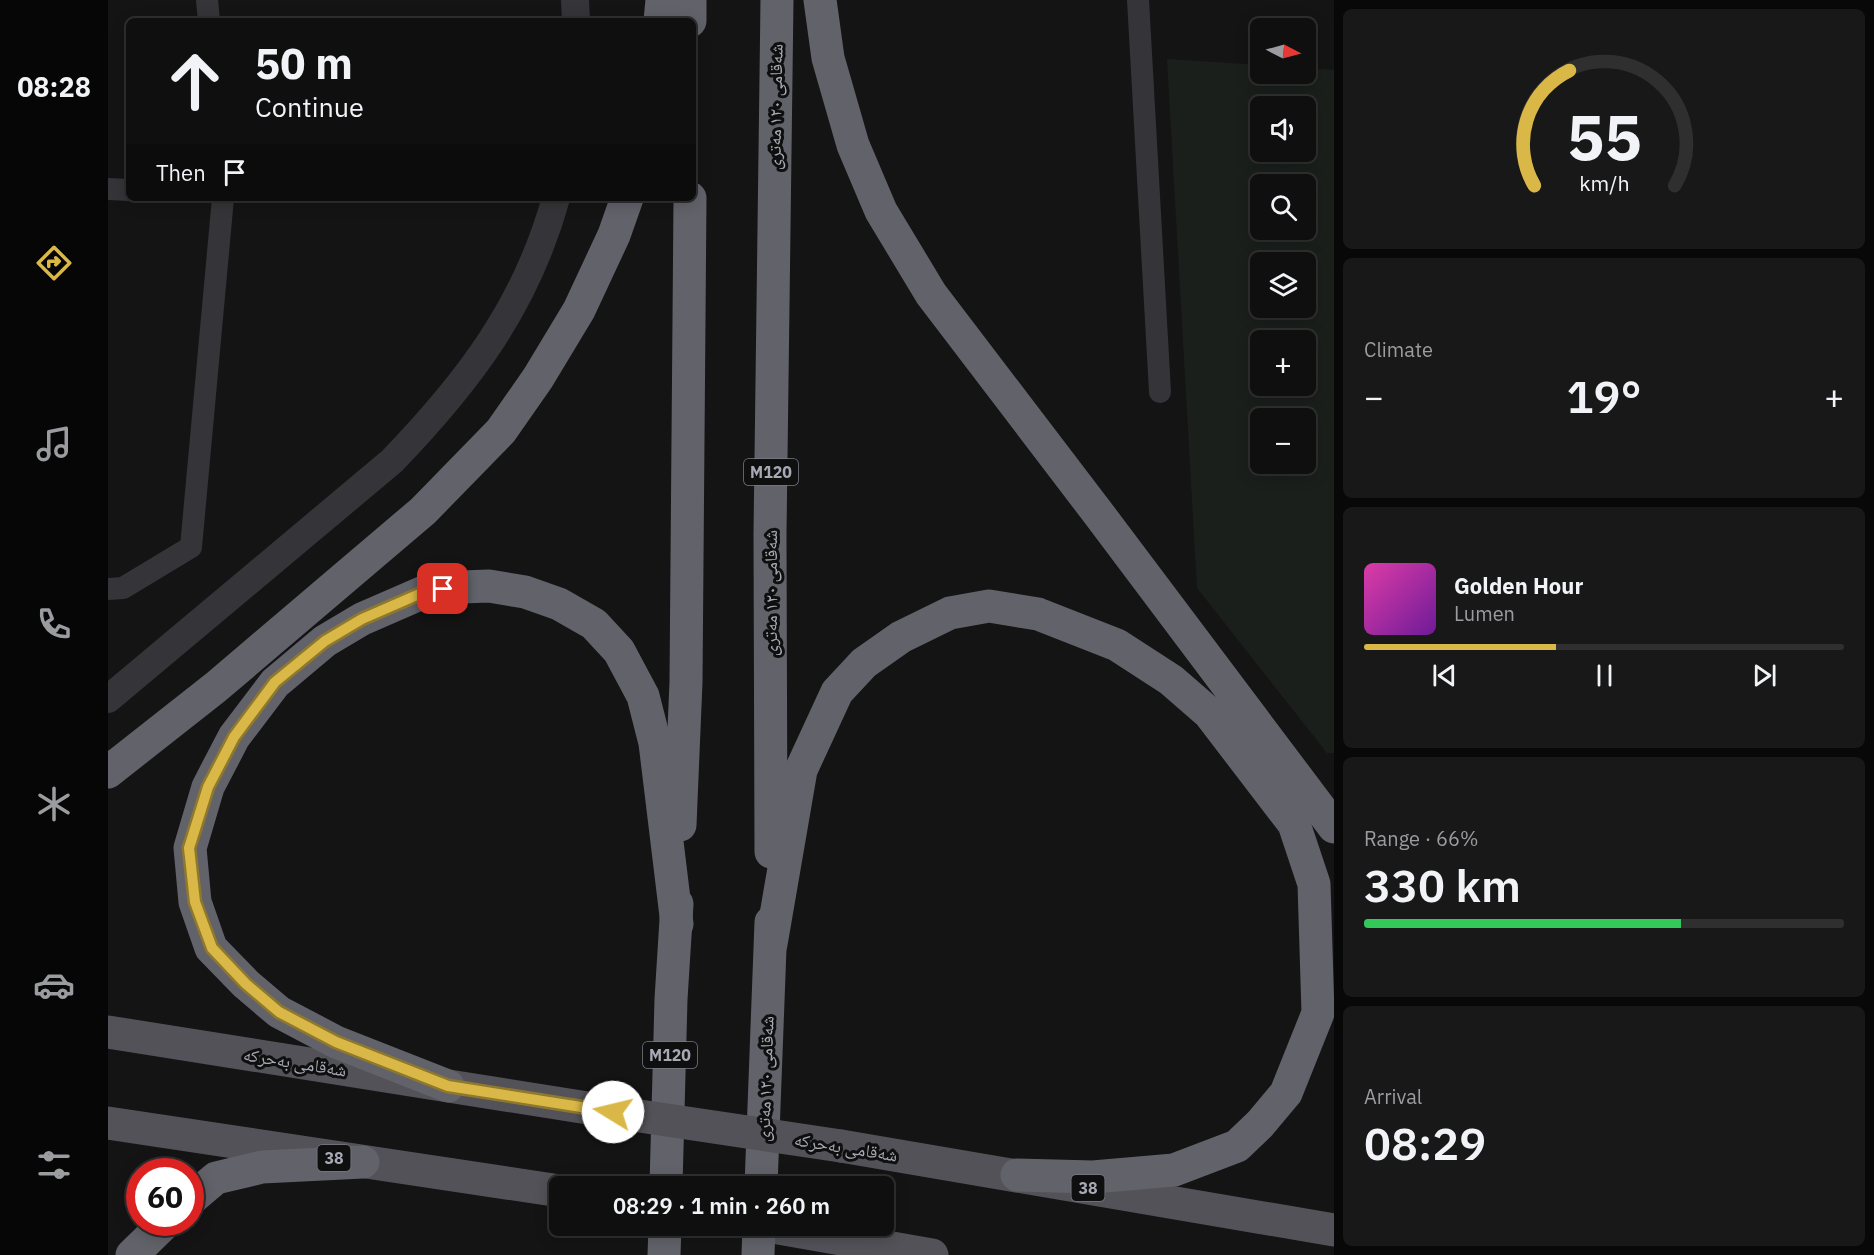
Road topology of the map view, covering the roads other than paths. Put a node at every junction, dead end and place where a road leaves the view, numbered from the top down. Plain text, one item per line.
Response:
1 (207, 0) edge
2 (575, 0) edge
3 (662, 0) edge
4 (690, 0) edge
5 (777, 0) edge
6 (820, 0) edge
7 (1138, 0) edge
8 (209, 18) edge
9 (576, 18) edge
10 (660, 18) edge
11 (690, 18) edge
12 (108, 189) edge
13 (126, 190) edge
14 (222, 201) edge
15 (555, 201) edge
16 (626, 201) edge
17 (690, 201) edge
18 (1160, 392) dead end
19 (108, 589) edge
20 (108, 699) edge
21 (108, 772) edge
22 (1334, 827) edge
23 (677, 924) junction
24 (771, 944) junction
25 (108, 1032) edge
26 (448, 1086) junction
27 (108, 1123) edge
28 (363, 1162) junction
29 (1017, 1175) junction
30 (666, 1176) edge
31 (761, 1176) edge
32 (204, 1188) edge
33 (549, 1189) edge
34 (1334, 1230) edge
35 (152, 1236) edge
36 (665, 1236) edge
37 (759, 1236) edge
38 (827, 1236) edge
39 (132, 1255) edge
40 (664, 1255) edge
41 (758, 1255) edge
42 (932, 1255) edge

1 - 8 street
2 - 9 street
3 - 10 highway
4 - 11 highway
5 - 24 highway, شەقامی ١٢٠ مەتری / M120
6 - 22 highway
7 - 18 street
12 - 13 street
14 - 19 street
15 - 20 street
16 - 21 highway
17 - 23 highway, M120
23 - 26 highway
23 - 30 highway, M120
24 - 29 highway
24 - 31 highway, شەقامی ١٢٠ مەتری
25 - 26 main road, شەقامی بەحرکە
26 - 29 main road, شەقامی بەحرکە / 38, bridge
27 - 28 main road, 38
28 - 32 highway
28 - 33 main road, 38
29 - 34 main road, شەقامی بەحرکە / 38
35 - 39 highway
36 - 40 highway
37 - 41 highway
38 - 42 main road

